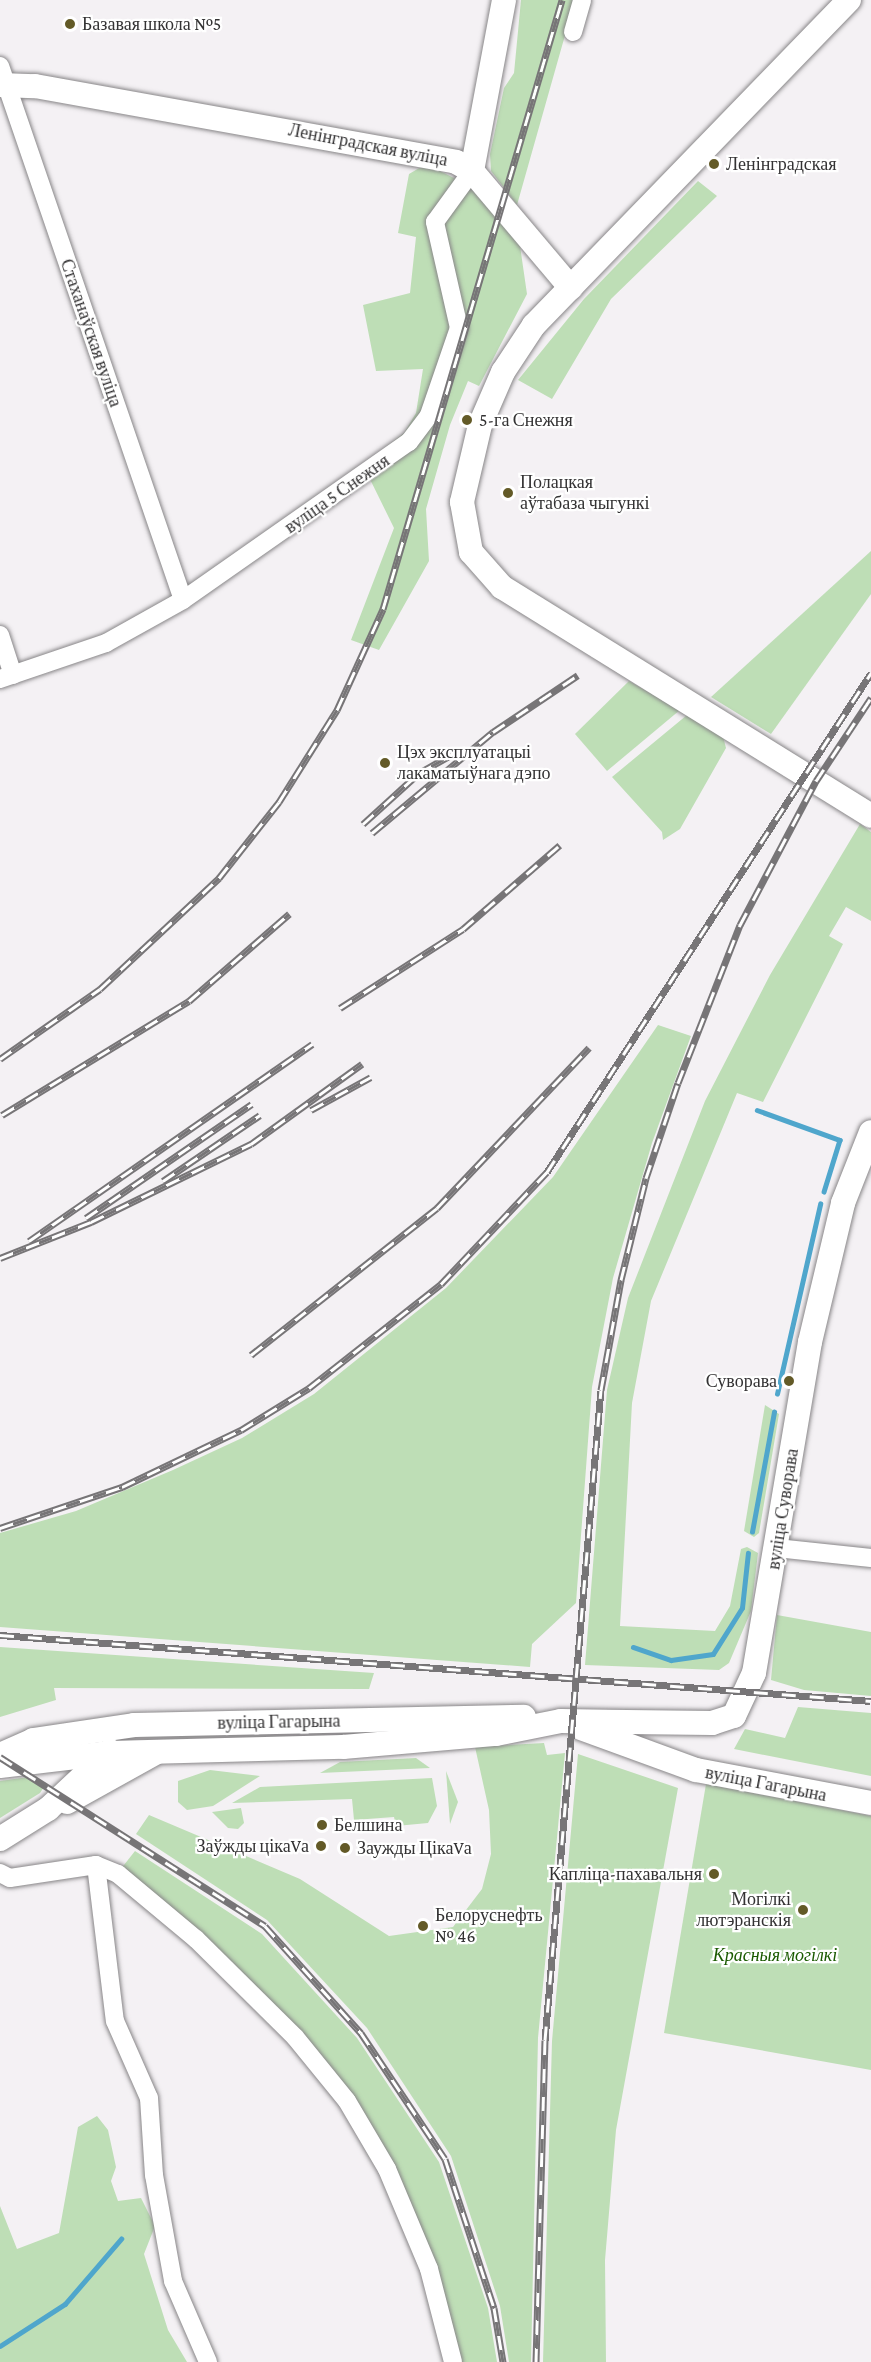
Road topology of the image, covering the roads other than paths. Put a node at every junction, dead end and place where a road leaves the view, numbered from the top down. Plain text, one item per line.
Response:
1 (504, 0) edge
2 (582, 0) edge
3 (849, 0) edge
4 (573, 32) dead end
5 (2, 78) edge
6 (472, 171) junction
7 (571, 288) junction
8 (183, 600) junction
9 (0, 635) edge
10 (6, 677) edge
11 (871, 816) edge
12 (871, 1132) edge
13 (776, 1548) junction
14 (871, 1558) edge
15 (561, 1721) junction
16 (309, 1722) junction
17 (134, 1725) junction
18 (306, 1748) junction
19 (157, 1752) junction
20 (109, 1753) junction
21 (0, 1755) edge
22 (63, 1760) junction
23 (0, 1766) edge
24 (77, 1784) junction
25 (871, 1803) edge
26 (48, 1809) junction
27 (0, 1839) edge
28 (96, 1865) junction
29 (0, 1873) edge
30 (208, 2362) edge
31 (453, 2362) edge

1 - 6 street
2 - 4 street
3 - 7 street
5 - 6 street, Ленінградская вуліца
5 - 8 street, Стаханаўская вуліца
6 - 7 street, Ленінградская вуліца
6 - 8 street, вуліца 5 Снежня
7 - 11 street
8 - 10 street, вуліца 5 Снежня
9 - 10 street
12 - 13 street, вуліца Суворава
13 - 14 street
13 - 15 street, вуліца Суворава
15 - 16 street, вуліца Гагарына
15 - 18 street, вуліца Гагарына
15 - 25 street, вуліца Гагарына
16 - 17 street, вуліца Гагарына
16 - 18 street
17 - 20 street
17 - 21 street, вуліца Гагарына
18 - 19 street, вуліца Гагарына
19 - 20 street, вуліца Гагарына
19 - 26 street
20 - 22 street, вуліца Гагарына
20 - 24 street
22 - 23 street, вуліца Гагарына
22 - 24 street
24 - 26 street
26 - 27 street
28 - 29 street
28 - 30 street
28 - 31 street

